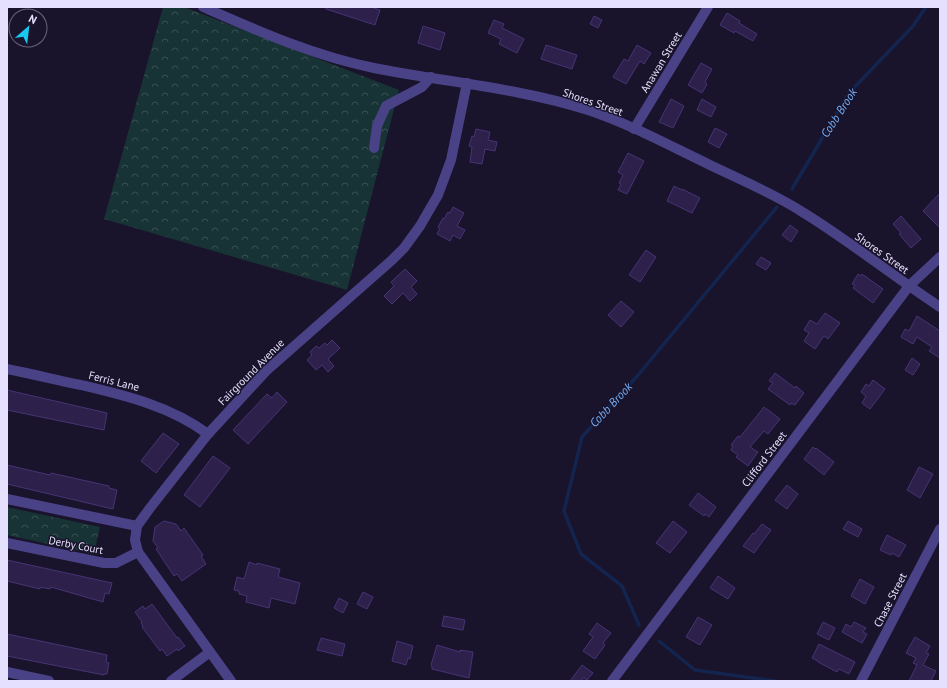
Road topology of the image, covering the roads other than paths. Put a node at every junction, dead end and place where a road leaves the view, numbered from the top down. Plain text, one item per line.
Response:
1 (203, 7) edge
2 (708, 7) edge
3 (431, 77) junction
4 (467, 83) junction
5 (634, 128) junction
6 (374, 148) dead end
7 (940, 257) edge
8 (909, 286) junction
9 (940, 307) edge
10 (7, 369) edge
11 (208, 434) junction
12 (7, 499) edge
13 (137, 526) junction
14 (940, 529) edge
15 (7, 543) edge
16 (138, 552) junction
17 (210, 652) junction
18 (7, 672) edge
19 (49, 681) edge
20 (171, 681) edge
21 (231, 681) edge
22 (612, 681) edge
23 (861, 681) edge

1 - 3 street, Shores Street
2 - 5 street, Anawan Street
3 - 4 street, Shores Street
3 - 6 street
4 - 5 street, Shores Street
4 - 11 street, Fairground Avenue
5 - 8 street, Shores Street
7 - 8 street, Clifford Street
8 - 9 street, Shores Street
8 - 22 street, Clifford Street
10 - 11 street, Ferris Lane
11 - 13 street, Fairground Avenue
12 - 13 street
13 - 16 street
14 - 23 street, Chase Street
15 - 16 street, Derby Court
16 - 17 street
17 - 20 street
17 - 21 street
18 - 19 street

